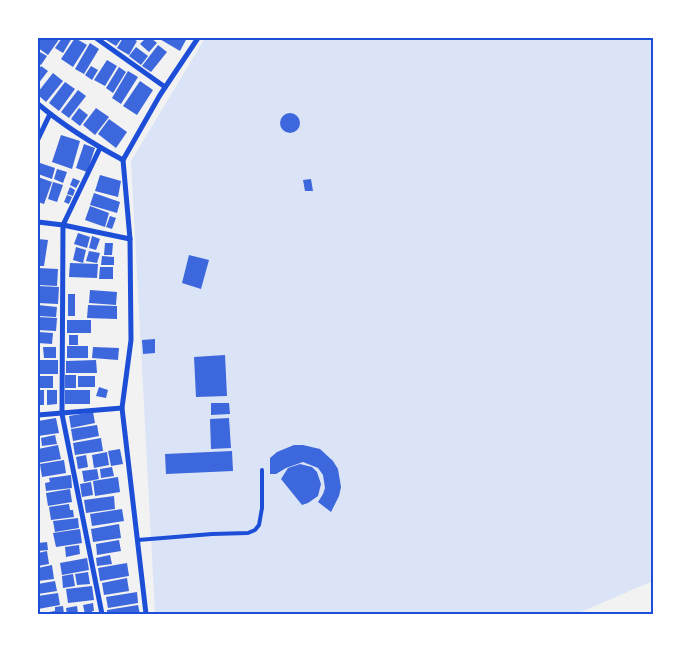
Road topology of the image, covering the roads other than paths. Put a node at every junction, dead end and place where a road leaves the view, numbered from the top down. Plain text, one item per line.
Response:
1 (97, 38) edge
2 (198, 38) edge
3 (165, 87) junction
4 (38, 104) edge
5 (50, 114) junction
6 (38, 138) edge
7 (100, 148) junction
8 (124, 160) junction
9 (38, 222) edge
10 (63, 225) junction
11 (130, 239) junction
12 (122, 408) junction
13 (62, 414) junction
14 (38, 415) edge
15 (262, 470) dead end
16 (138, 540) junction
17 (102, 614) edge
18 (146, 614) edge

1 - 3 street
2 - 3 street
3 - 8 street
4 - 5 street
5 - 6 street
5 - 7 street
7 - 8 street
7 - 10 street
8 - 11 street
9 - 10 street
10 - 11 street
10 - 13 street
11 - 12 street
12 - 13 street
12 - 16 street
13 - 14 street
13 - 17 street
15 - 16 lane
16 - 18 street

